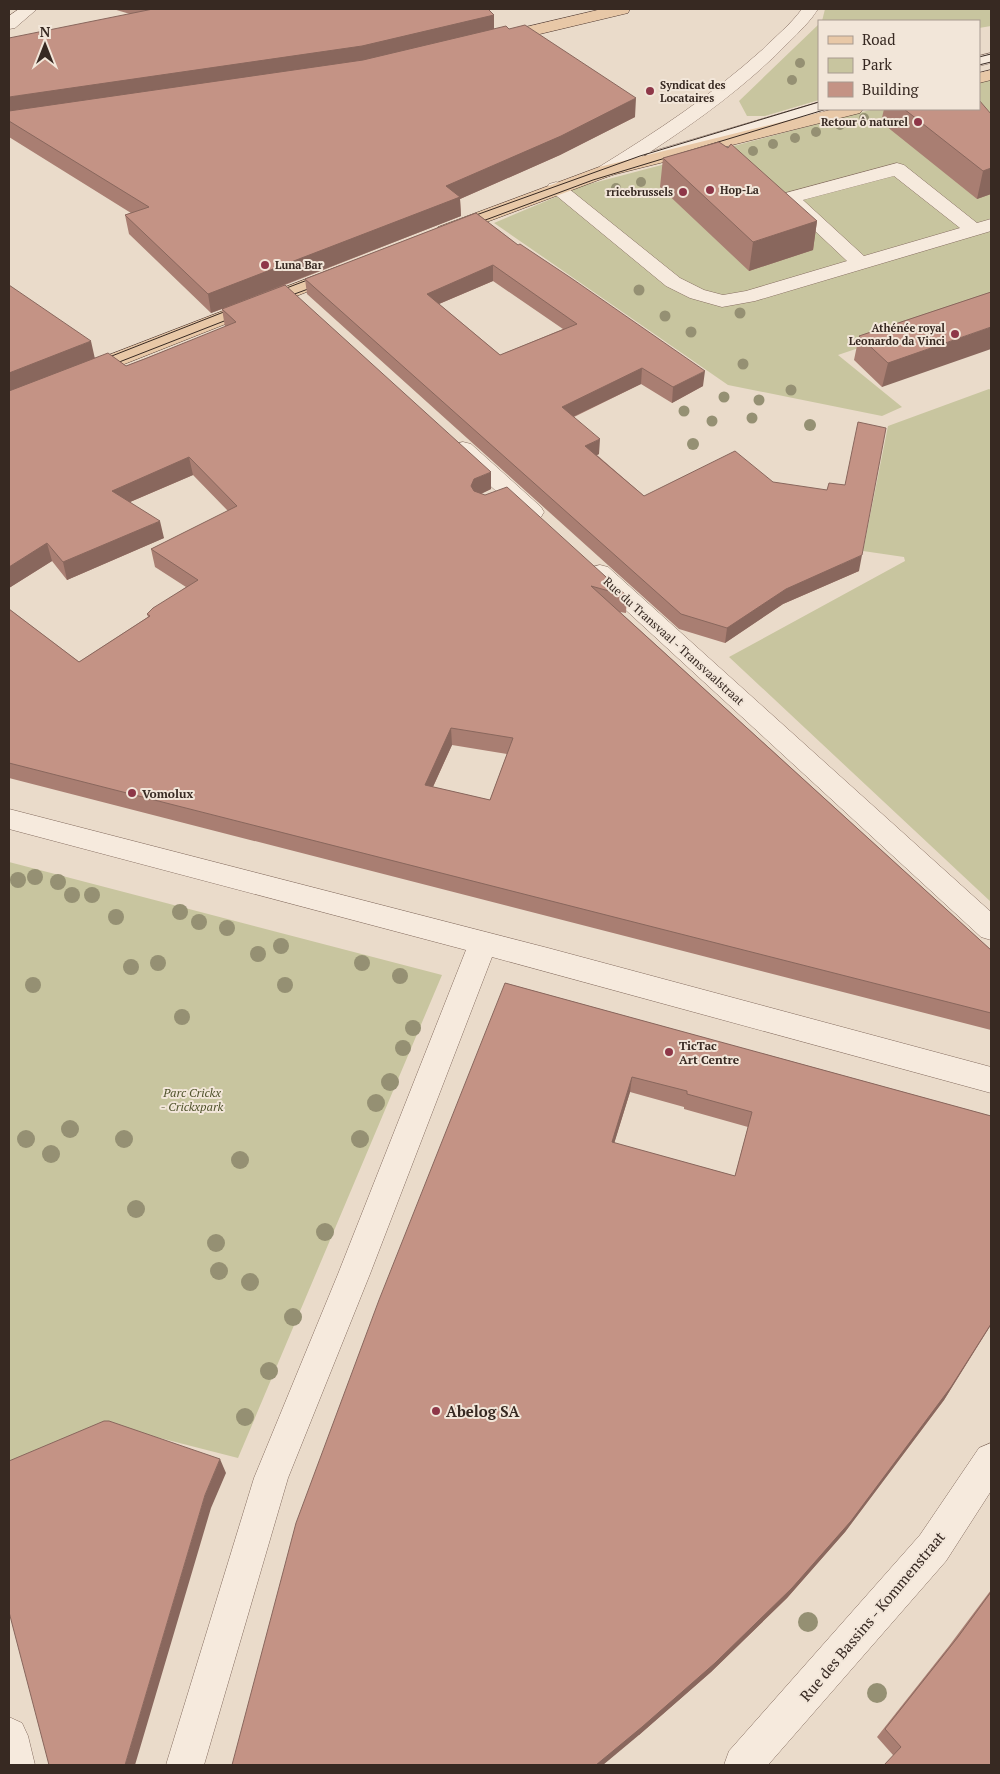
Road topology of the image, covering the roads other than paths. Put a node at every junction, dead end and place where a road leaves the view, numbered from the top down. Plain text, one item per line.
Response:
1 (29, 9) edge
2 (622, 9) edge
3 (810, 9) edge
4 (9, 24) edge
5 (479, 44) edge
6 (818, 107) edge
7 (850, 110) edge
8 (606, 172) junction
9 (556, 188) junction
10 (982, 228) edge
11 (428, 237) edge
12 (860, 263) junction
13 (354, 266) edge
14 (63, 380) edge
15 (444, 432) edge
16 (546, 525) edge
17 (582, 558) edge
18 (9, 818) edge
19 (991, 929) edge
20 (483, 943) junction
21 (991, 1080) edge
22 (991, 1460) edge
23 (9, 1736) edge
24 (16, 1765) edge
25 (185, 1765) edge
26 (743, 1765) edge

1 - 4 street
2 - 5 main road
3 - 8 street
6 - 8 street
7 - 8 main road
8 - 9 main road
9 - 11 main road
9 - 12 street
10 - 12 street
10 - 12 street
13 - 14 main road
15 - 16 street
17 - 19 street, Rue du Transvaal - Transvaalstraat
18 - 20 street
20 - 21 street
20 - 25 street
22 - 26 street, Rue des Bassins - Kommenstraat
23 - 24 street

